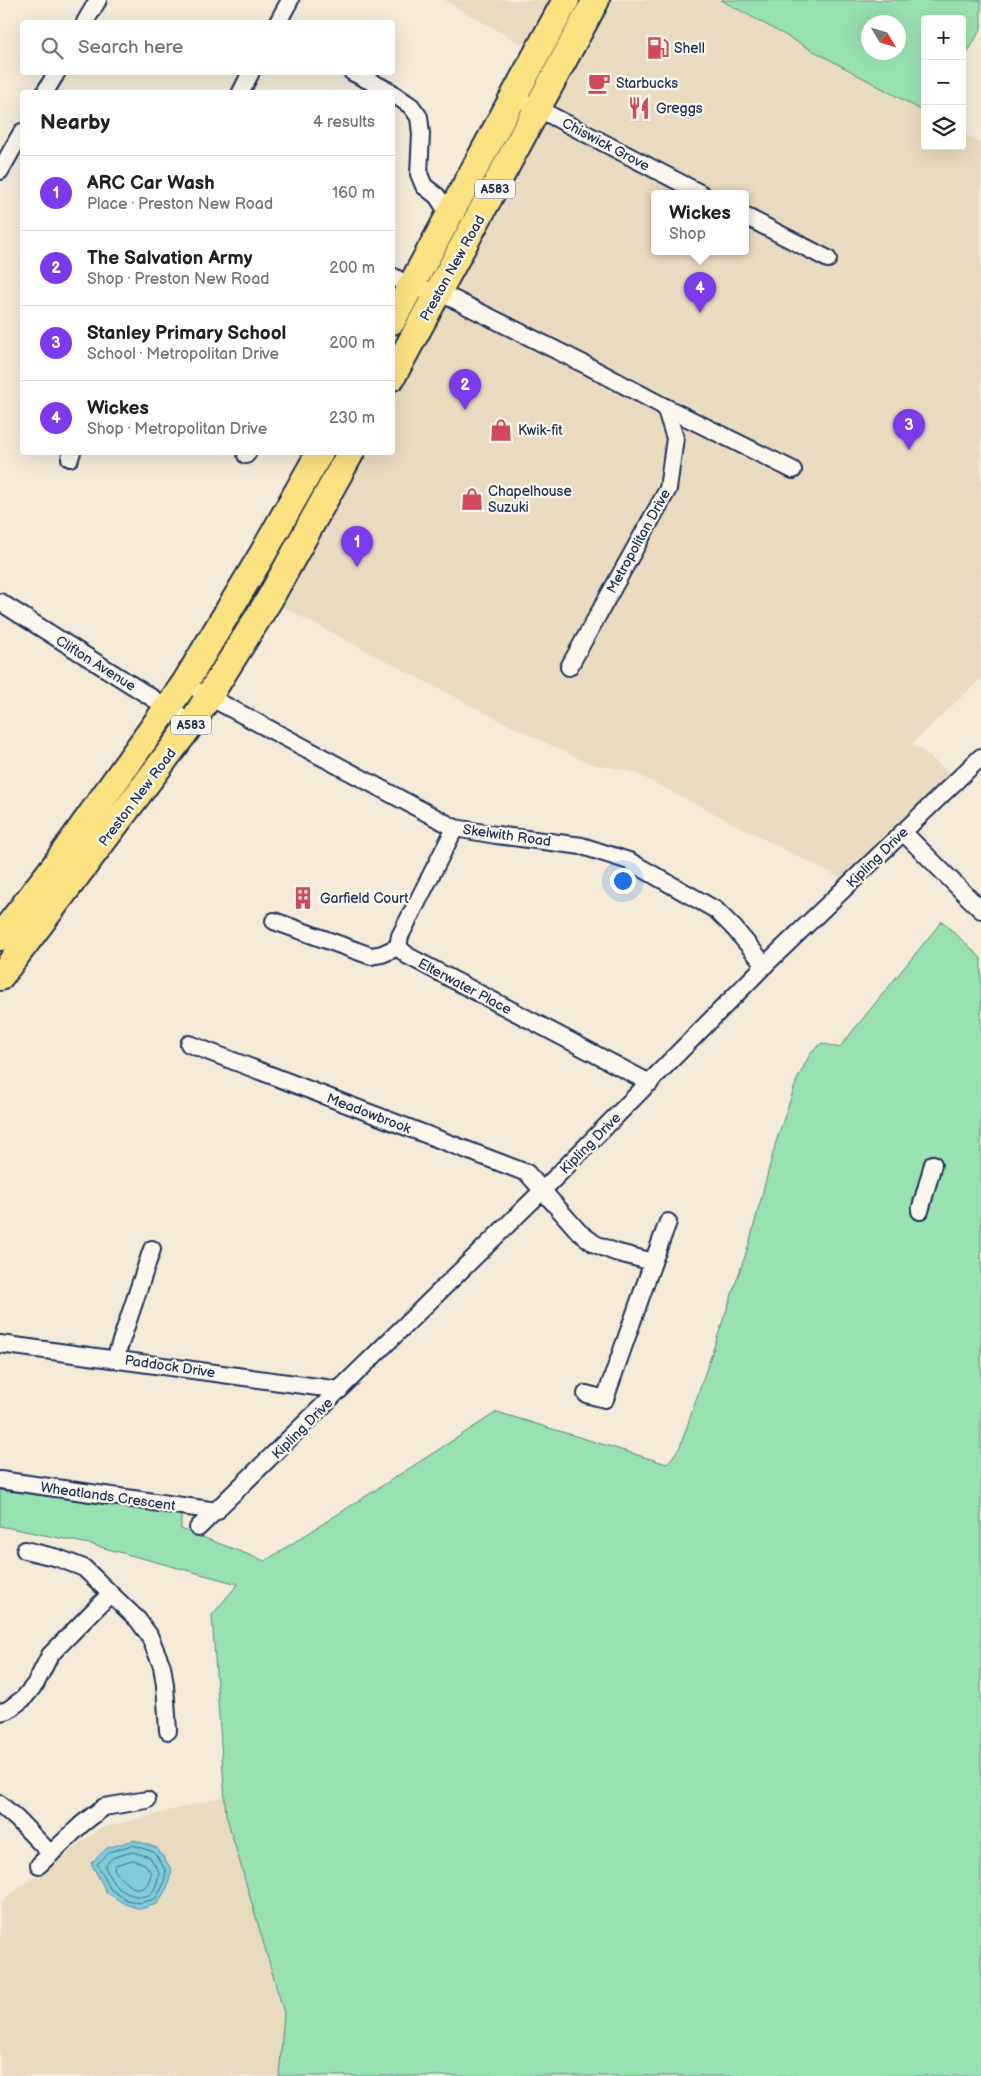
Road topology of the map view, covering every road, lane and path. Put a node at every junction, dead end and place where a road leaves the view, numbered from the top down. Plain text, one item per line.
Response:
1 (98, 0) edge
2 (290, 0) edge
3 (566, 0) edge
4 (596, 0) edge
5 (87, 20) edge
6 (279, 20) edge
7 (250, 75) edge
8 (358, 75) edge
9 (242, 90) edge
10 (386, 90) edge
11 (395, 95) edge
12 (514, 96) junction
13 (537, 108) junction
14 (20, 136) edge
15 (0, 171) edge
16 (694, 190) edge
17 (458, 209) junction
18 (749, 218) edge
19 (828, 259) dead end
20 (402, 282) edge
21 (439, 292) junction
22 (395, 309) edge
23 (395, 373) edge
24 (665, 407) junction
25 (318, 455) edge
26 (350, 455) edge
27 (794, 470) dead end
28 (0, 602) edge
29 (569, 667) dead end
30 (185, 683) junction
31 (209, 698) junction
32 (168, 708) junction
33 (192, 723) junction
34 (981, 757) edge
35 (455, 828) junction
36 (903, 832) junction
37 (981, 910) edge
38 (274, 921) dead end
39 (0, 937) edge
40 (398, 947) junction
41 (765, 965) junction
42 (0, 977) edge
43 (189, 1044) dead end
44 (650, 1083) junction
45 (933, 1164) dead end
46 (542, 1191) junction
47 (920, 1211) dead end
48 (670, 1230) dead end
49 (152, 1249) dead end
50 (653, 1262) junction
51 (0, 1344) edge
52 (115, 1359) junction
53 (340, 1390) junction
54 (586, 1394) dead end
55 (0, 1480) edge
56 (217, 1511) junction
57 (198, 1528) dead end
58 (25, 1550) dead end
59 (110, 1594) junction
60 (0, 1712) edge
61 (168, 1731) dead end
62 (147, 1800) dead end
63 (0, 1804) edge

1 - 5 street
2 - 6 street
3 - 12 highway, Preston New Road / A583
4 - 13 highway, Preston New Road / A583
7 - 9 street
8 - 10 street
11 - 17 street
12 - 13 street, Chiswick Grove
12 - 17 highway, Preston New Road / A583
13 - 16 street, Chiswick Grove
13 - 17 highway, Preston New Road / A583
14 - 15 street
17 - 20 highway, Preston New Road / A583
17 - 21 highway, Preston New Road / A583
18 - 19 street
20 - 21 street
20 - 22 highway, Preston New Road / A583
21 - 23 highway, Preston New Road / A583
21 - 24 street
24 - 27 street
24 - 29 street, Metropolitan Drive
25 - 30 highway, Preston New Road / A583
26 - 31 highway, Preston New Road / A583
28 - 32 street, Clifton Avenue
30 - 31 street, Skelwith Road
30 - 32 highway, Preston New Road / A583
31 - 33 highway, Preston New Road / A583
31 - 35 street, Skelwith Road
32 - 33 street, Clifton Avenue
32 - 39 highway, Preston New Road / A583
33 - 42 highway, Preston New Road / A583
34 - 36 street, Kipling Drive
35 - 40 street
35 - 41 street, Skelwith Road
36 - 37 street
36 - 41 street, Kipling Drive
38 - 40 street
40 - 44 street, Elterwater Place
41 - 44 street, Kipling Drive
43 - 46 street, Meadowbrook
44 - 46 street, Kipling Drive
45 - 47 street
46 - 50 street, Meadowbrook
46 - 53 street, Kipling Drive
48 - 50 street
49 - 52 street
50 - 54 street
51 - 52 street, Paddock Drive
52 - 53 street, Paddock Drive
53 - 56 street, Kipling Drive
55 - 56 street, Wheatlands Crescent
56 - 57 street, Kipling Drive
58 - 59 street
59 - 60 street
59 - 61 street
62 - 63 street

